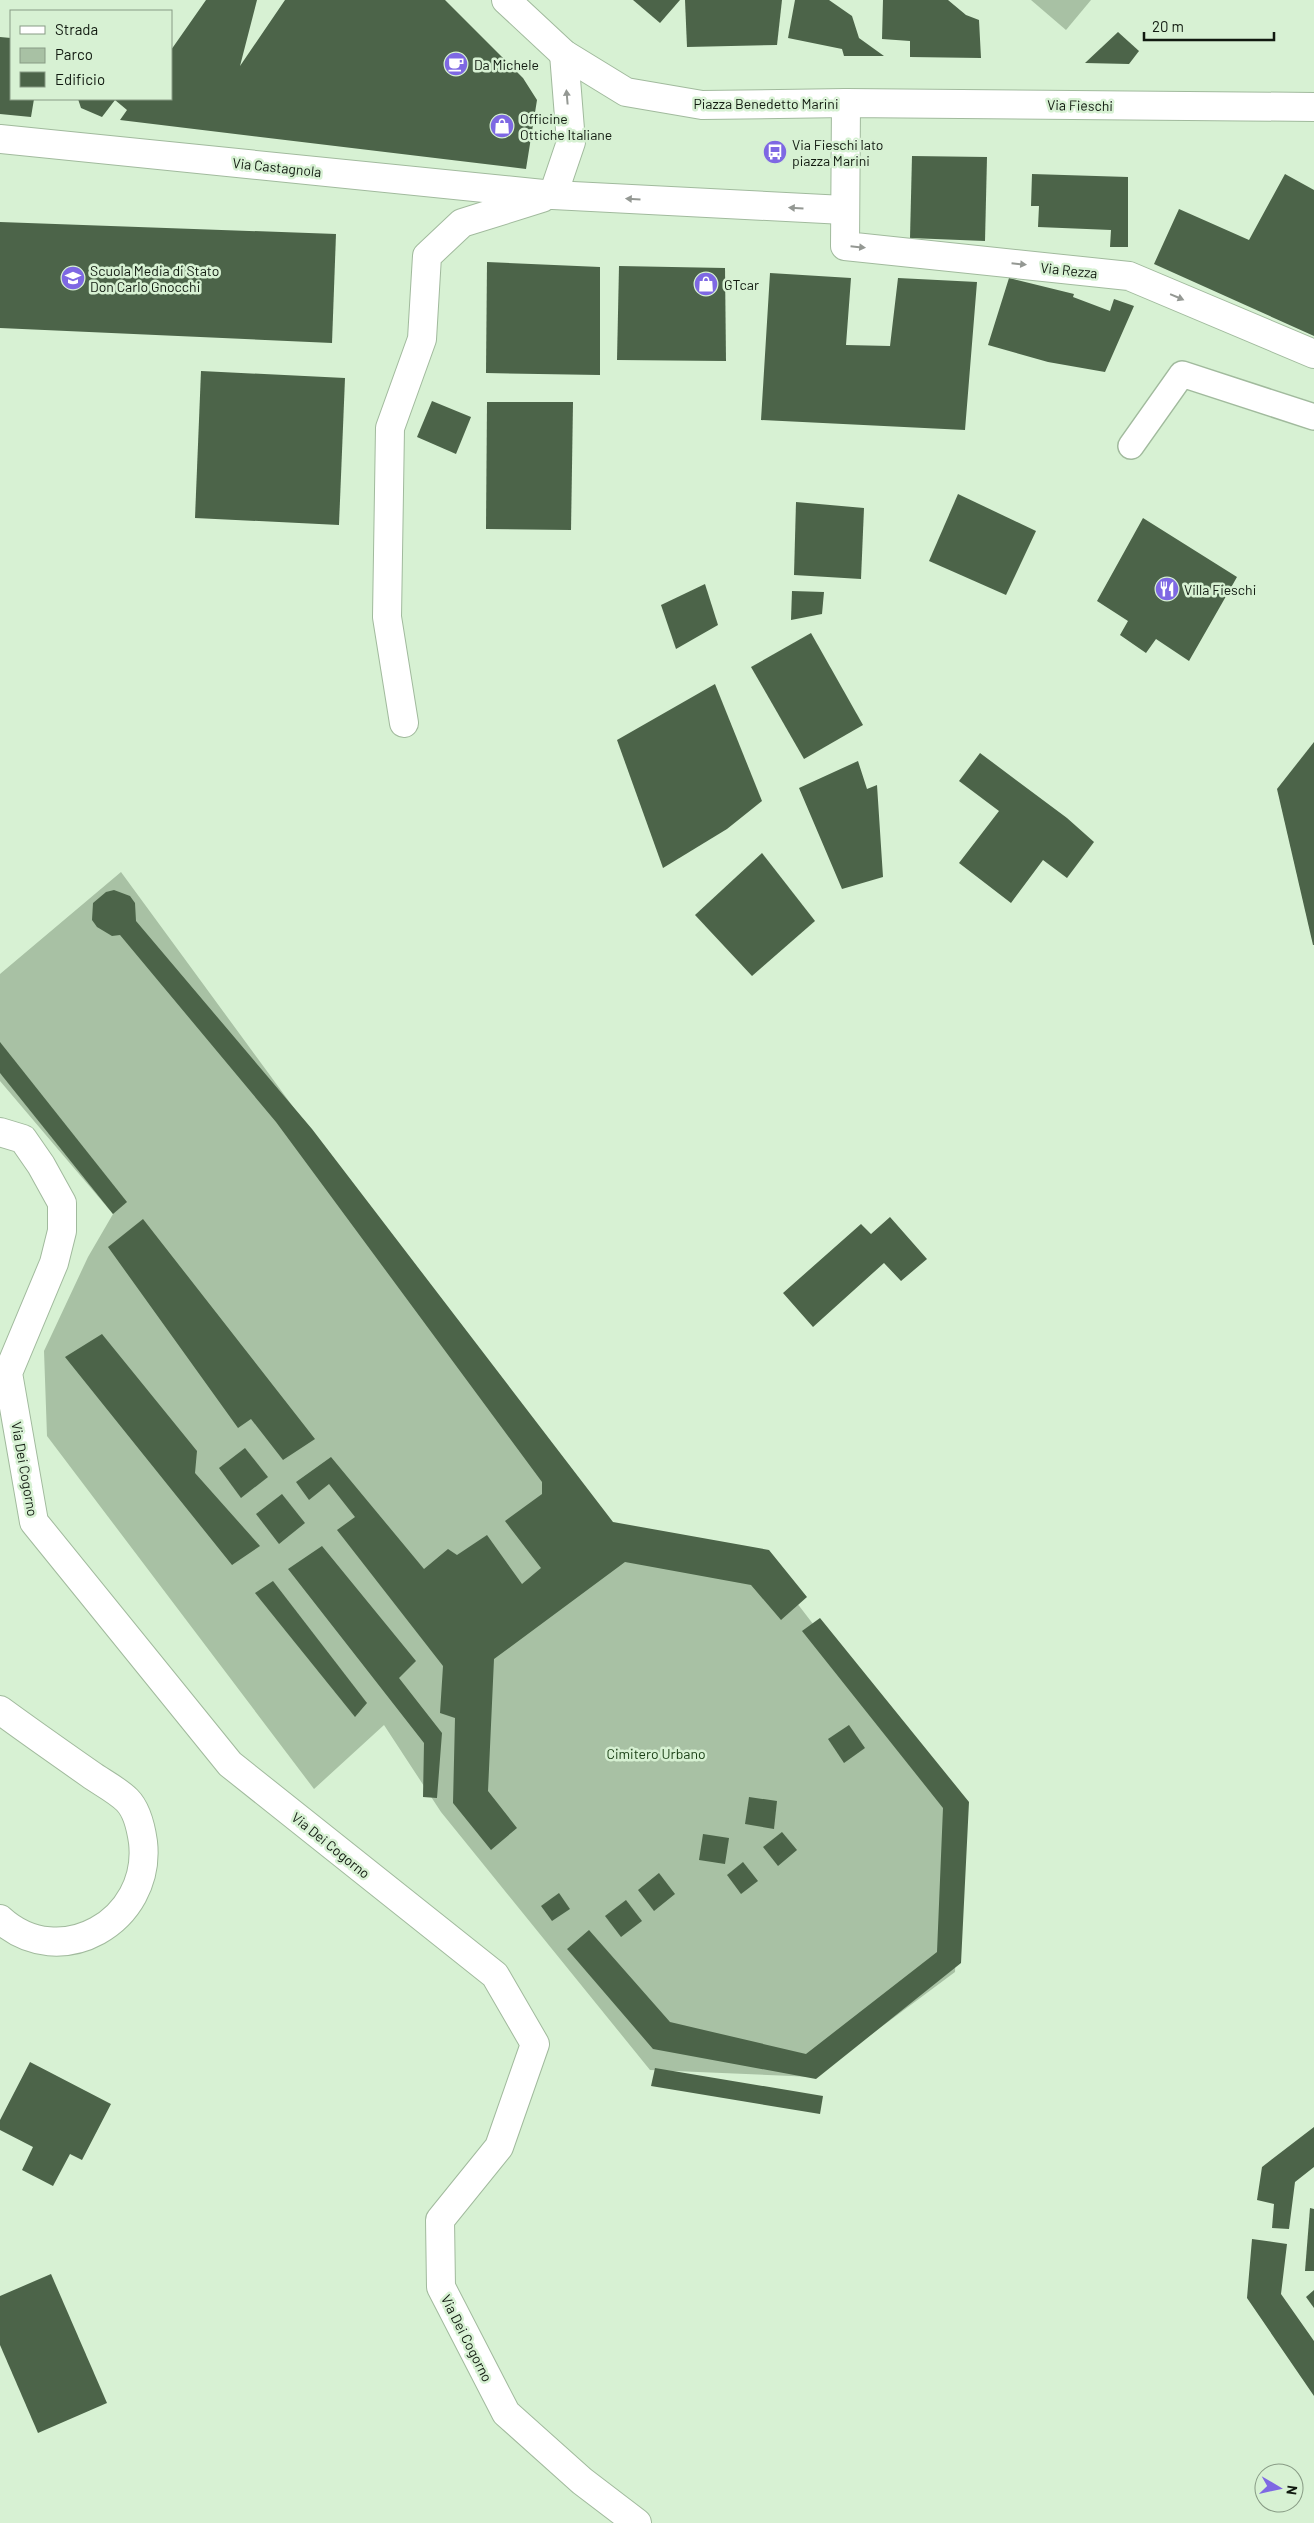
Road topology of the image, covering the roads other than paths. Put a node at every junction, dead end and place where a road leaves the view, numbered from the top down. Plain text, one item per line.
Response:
1 (506, 0) edge
2 (564, 54) junction
3 (846, 104) junction
4 (1314, 108) edge
5 (0, 139) edge
6 (553, 195) junction
7 (844, 210) junction
8 (1314, 354) edge
9 (1314, 417) edge
10 (1131, 446) dead end
11 (404, 723) dead end
12 (0, 1132) edge
13 (0, 1710) edge
14 (0, 1919) edge
15 (637, 2523) edge

1 - 2 street, Piazza Benedetto Marini
2 - 3 street, Piazza Benedetto Marini
6 -> 2 street
3 - 4 street, Via Fieschi
3 - 7 street, Piazza Benedetto Marini
5 - 6 street, Via Castagnola
7 -> 6 street
6 - 11 street
7 -> 8 street, Via Rezza
9 - 10 lane
12 - 15 street, Via Dei Cogorno
13 - 14 street

